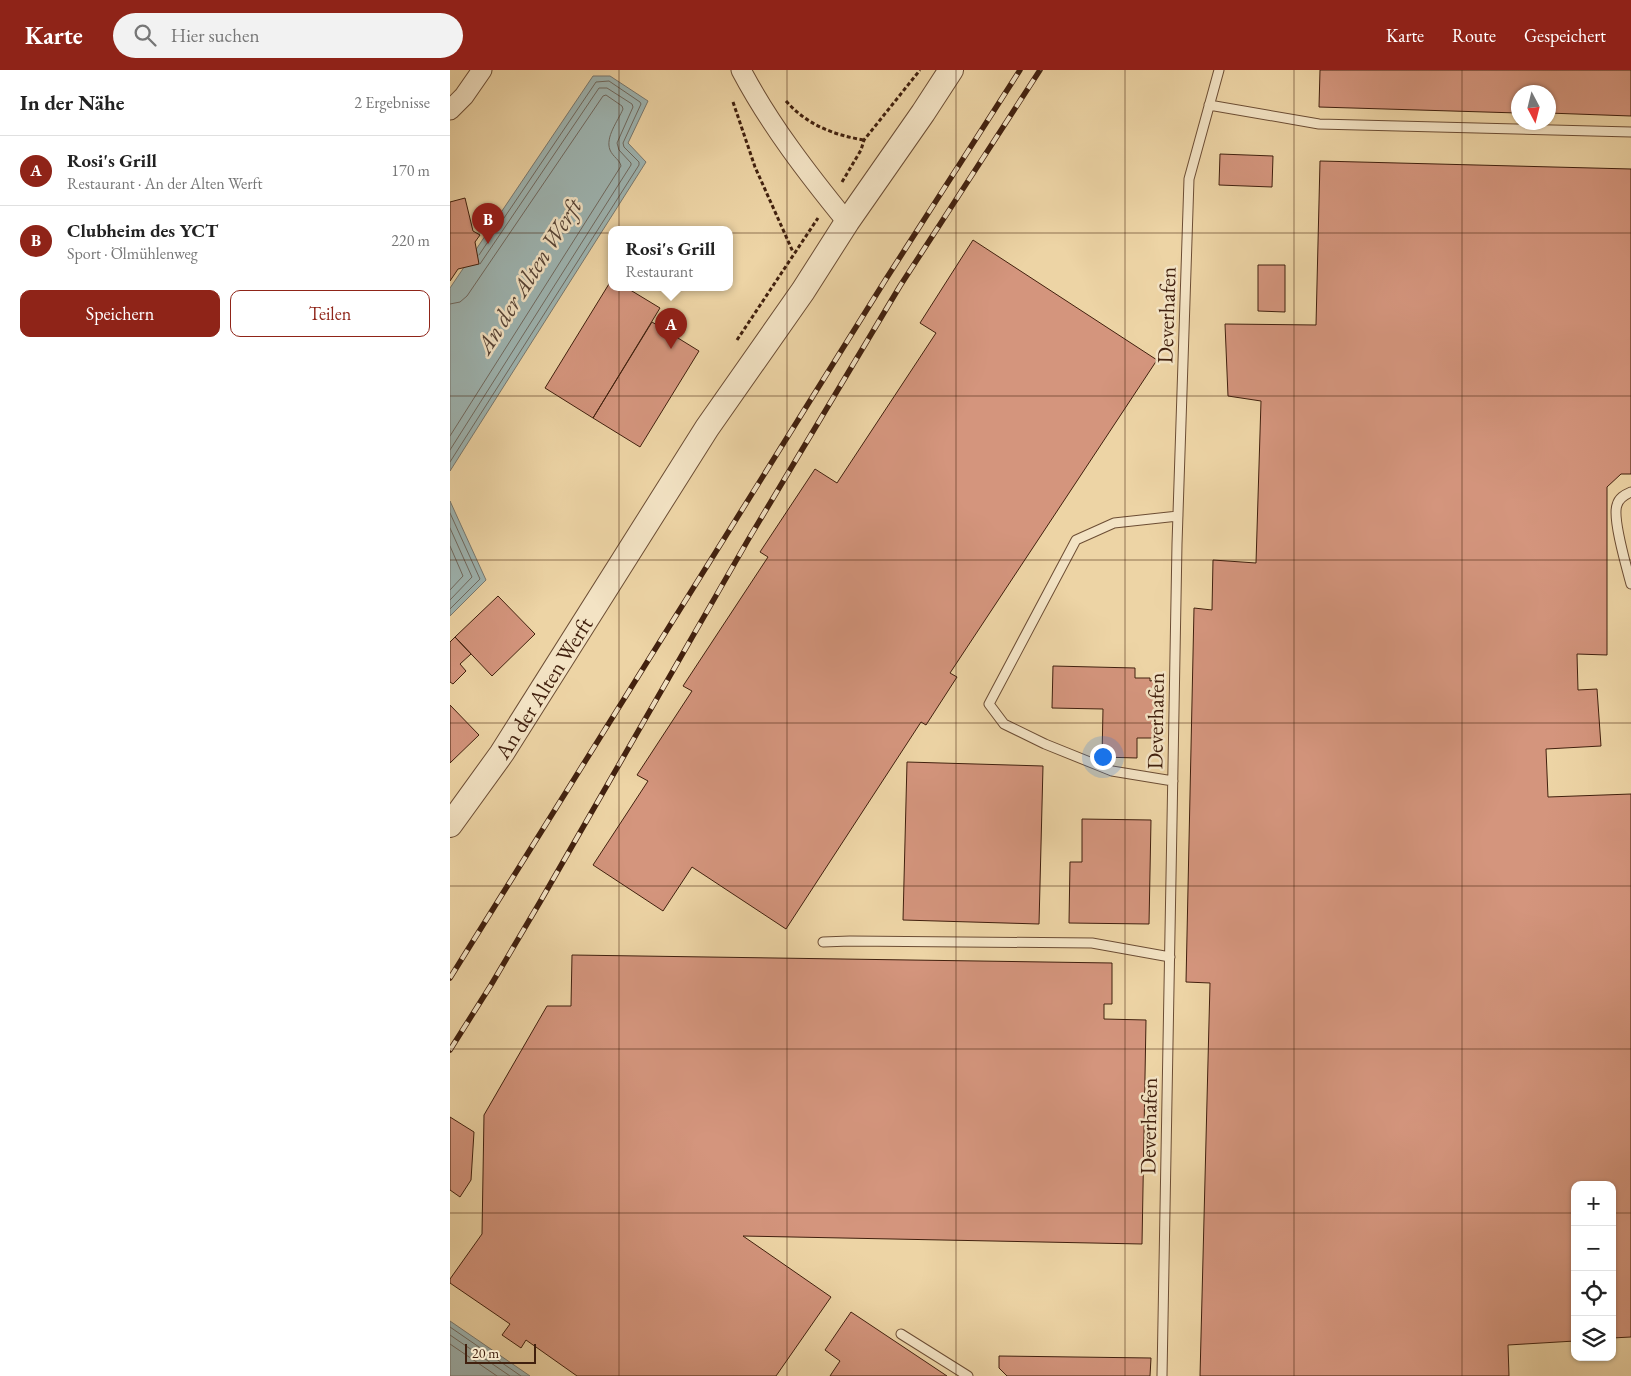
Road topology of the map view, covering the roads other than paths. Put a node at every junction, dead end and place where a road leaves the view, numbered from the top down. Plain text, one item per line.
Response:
1 (482, 70) edge
2 (741, 70) edge
3 (951, 70) edge
4 (1219, 70) edge
5 (1209, 105) junction
6 (450, 110) edge
7 (1631, 132) edge
8 (847, 222) junction
9 (1631, 492) edge
10 (1178, 516) junction
11 (1631, 584) edge
12 (1173, 781) junction
13 (450, 825) edge
14 (823, 942) dead end
15 (1170, 958) junction
16 (900, 1334) dead end
17 (968, 1376) edge
18 (1162, 1376) edge

1 - 6 street
2 - 8 street
3 - 8 street, An der Alten Werft
4 - 5 lane, Deverhafen
5 - 7 lane
5 - 10 lane, Deverhafen
8 - 13 street, An der Alten Werft
9 - 11 lane
10 - 12 lane, Deverhafen
10 - 12 lane
12 - 15 lane, Deverhafen
14 - 15 lane
15 - 18 lane, Deverhafen
16 - 17 lane

